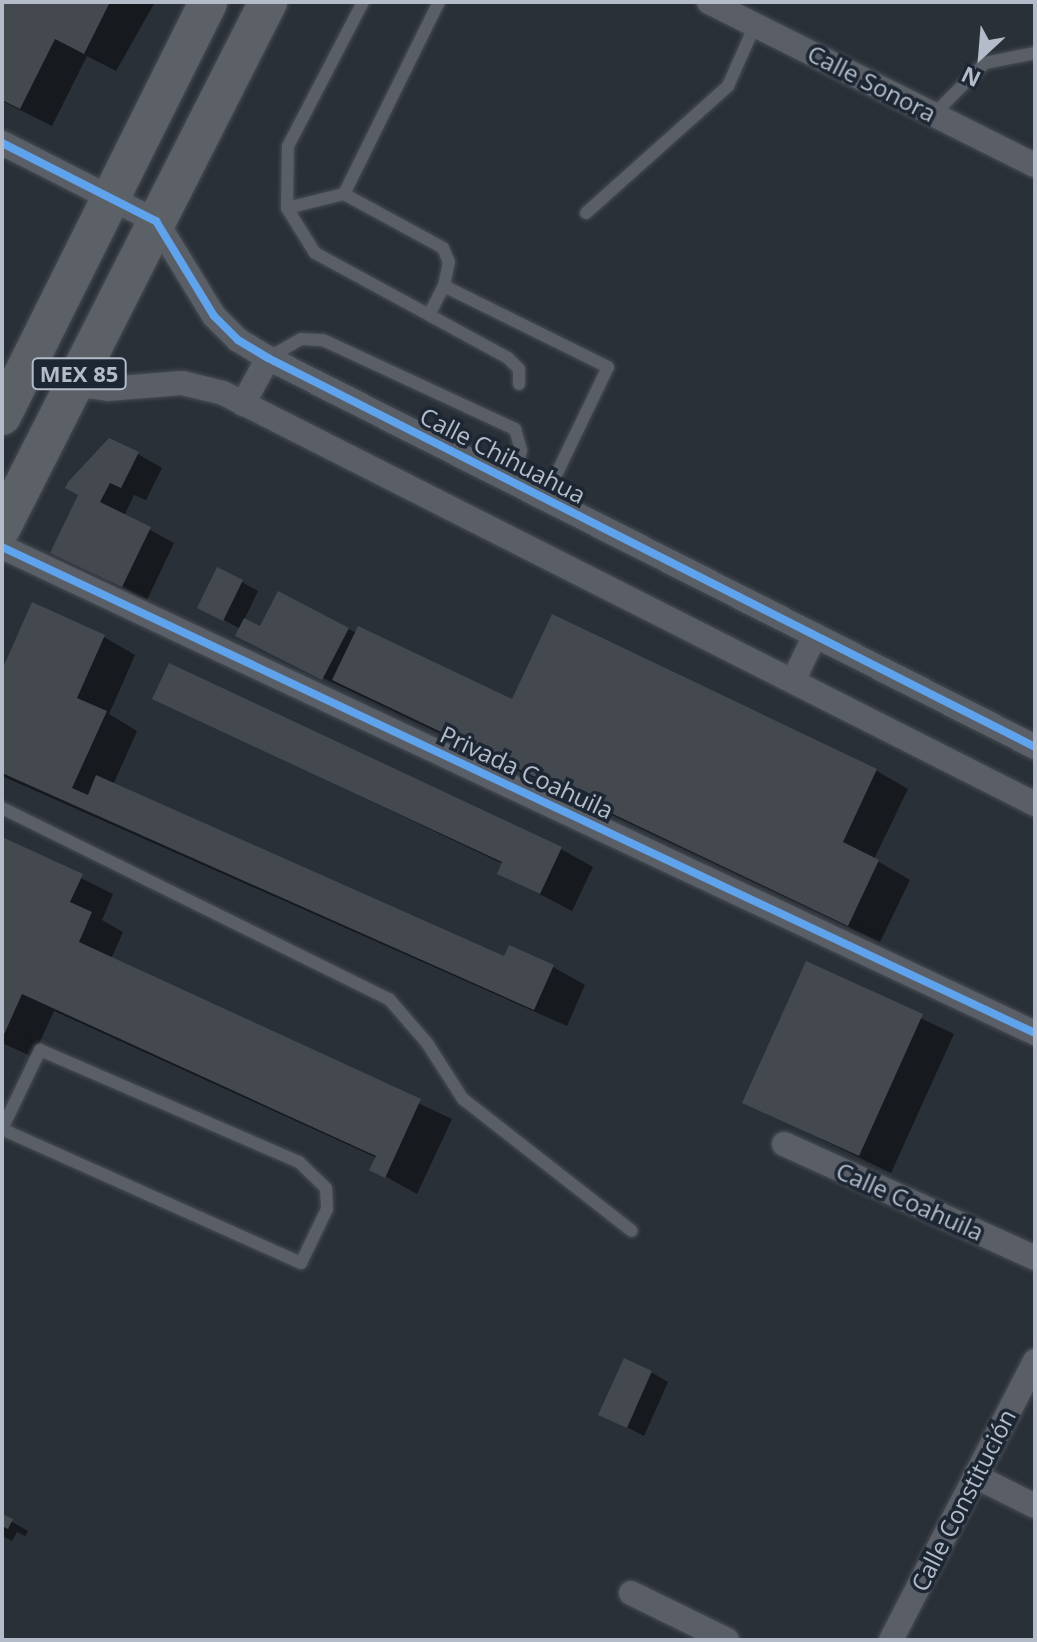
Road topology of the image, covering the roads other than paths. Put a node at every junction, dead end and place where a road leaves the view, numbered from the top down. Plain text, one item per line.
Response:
1 (208, 2) edge
2 (268, 2) edge
3 (363, 2) edge
4 (439, 2) edge
5 (709, 2) edge
6 (755, 25) junction
7 (1035, 53) edge
8 (934, 114) junction
9 (2, 143) edge
10 (1035, 165) edge
11 (344, 194) junction
12 (111, 197) junction
13 (287, 208) junction
14 (586, 213) dead end
15 (156, 221) junction
16 (444, 286) junction
17 (429, 315) junction
18 (268, 358) junction
19 (29, 362) junction
20 (73, 384) junction
21 (519, 384) dead end
22 (243, 404) junction
23 (2, 416) edge
24 (514, 483) junction
25 (545, 498) junction
26 (2, 527) edge
27 (2, 547) edge
28 (815, 635) junction
29 (793, 681) junction
30 (1035, 747) edge
31 (1035, 804) edge
32 (2, 808) edge
33 (1035, 1033) edge
34 (2, 1129) edge
35 (784, 1144) dead end
36 (632, 1231) dead end
37 (1035, 1258) edge
38 (1035, 1361) edge
39 (975, 1476) junction
40 (1035, 1506) edge
41 (631, 1593) dead end
42 (727, 1640) edge
43 (891, 1640) edge

1 - 12 main road, MEX 85
2 - 15 main road, MEX 85
3 - 13 lane
4 - 11 lane
5 - 6 street, Calle Sonora
6 - 8 street, Calle Sonora
6 - 14 lane
7 - 8 lane
8 - 10 street, Calle Sonora
9 - 12 street
11 - 13 lane
11 - 16 lane
12 - 15 street
12 - 19 main road, MEX 85
13 - 17 lane
15 - 18 street, Calle Chihuahua
15 - 20 main road, MEX 85
16 - 17 lane
16 - 25 lane
17 - 21 lane
18 - 22 street
18 - 24 street, Calle Chihuahua
18 - 24 lane
19 - 20 street
19 - 23 main road, MEX 85
20 - 22 street
20 - 26 main road, MEX 85
22 - 29 street
24 - 25 street, Calle Chihuahua
25 - 28 street, Calle Chihuahua
27 - 33 street, Privada Coahuila
28 - 29 street
28 - 30 street, Calle Chihuahua
29 - 31 street
32 - 36 lane
34 - 34 lane
35 - 37 street, Calle Coahuila
38 - 39 street, Calle Constitución
39 - 40 street
39 - 43 street, Calle Constitución
41 - 42 street

